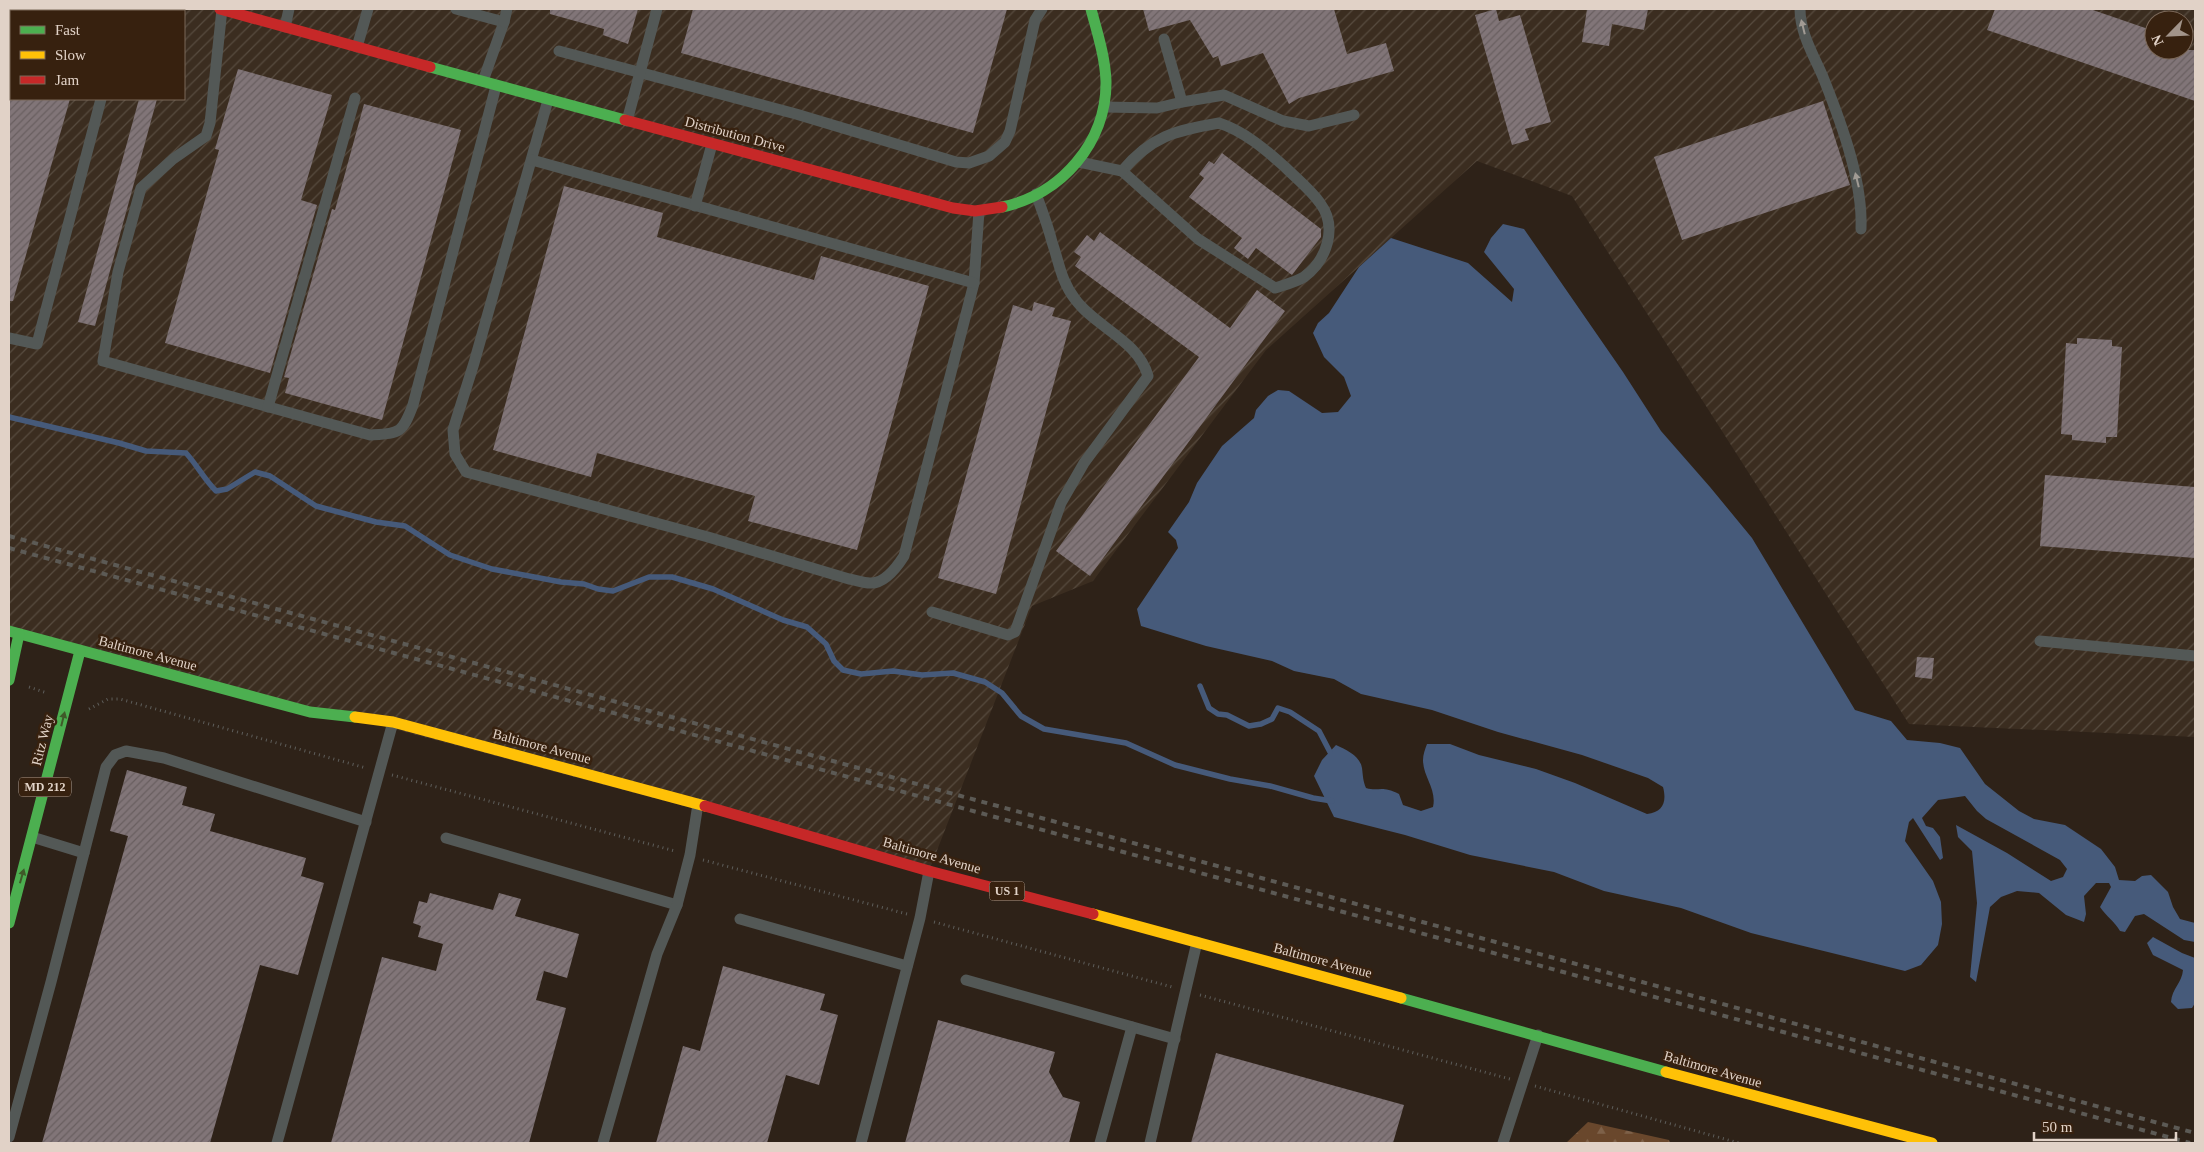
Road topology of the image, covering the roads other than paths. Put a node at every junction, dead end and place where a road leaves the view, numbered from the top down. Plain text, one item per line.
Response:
1 (221, 9) edge
2 (289, 9) edge
3 (368, 9) edge
4 (456, 9) edge
5 (507, 9) edge
6 (657, 9) edge
7 (1042, 9) edge
8 (1091, 9) edge
9 (1800, 9) edge
10 (504, 22) junction
11 (285, 27) junction
12 (1164, 39) dead end
13 (357, 48) junction
14 (559, 51) dead end
15 (640, 72) junction
16 (482, 83) junction
17 (496, 86) junction
18 (355, 98) dead end
19 (101, 100) edge
20 (548, 100) junction
21 (1182, 102) junction
22 (1104, 107) junction
23 (1354, 115) dead end
24 (627, 121) junction
25 (712, 144) junction
26 (532, 160) junction
27 (1078, 162) junction
28 (1122, 171) junction
29 (1036, 194) junction
30 (695, 206) junction
31 (979, 211) junction
32 (1861, 229) dead end
33 (974, 283) junction
34 (9, 338) edge
35 (268, 407) junction
36 (932, 612) dead end
37 (14, 633) edge
38 (2040, 641) dead end
39 (80, 651) junction
40 (2195, 656) edge
41 (9, 680) edge
42 (393, 722) junction
43 (698, 804) junction
44 (366, 822) junction
45 (32, 837) junction
46 (446, 838) dead end
47 (84, 853) junction
48 (929, 871) junction
49 (678, 905) junction
50 (740, 919) dead end
51 (9, 923) edge
52 (1197, 942) junction
53 (907, 966) junction
54 (966, 980) dead end
55 (1132, 1027) junction
56 (1538, 1035) junction
57 (1174, 1039) junction
58 (9, 1137) edge
59 (1914, 1141) edge
60 (277, 1143) edge
61 (603, 1143) edge
62 (860, 1143) edge
63 (1100, 1143) edge
64 (1150, 1143) edge
65 (1504, 1143) edge
66 (1932, 1143) edge

1 - 11 main road, Distribution Drive
1 - 35 lane
2 - 11 lane
3 - 13 lane
4 - 10 lane
5 - 10 lane
6 - 15 lane
7 - 15 lane
8 - 22 main road, Distribution Drive
32 -> 9 lane
10 - 16 lane
11 - 13 main road, Distribution Drive
12 - 21 lane
13 - 16 main road, Distribution Drive
14 - 15 lane
15 - 24 lane
16 - 17 main road, Distribution Drive
17 - 20 main road, Distribution Drive
17 - 35 lane
18 - 35 lane
19 - 34 lane
20 - 24 main road, Distribution Drive
20 - 26 lane
21 - 22 lane
21 - 23 lane
22 - 27 main road, Distribution Drive
24 - 25 main road, Distribution Drive
25 - 30 lane
25 - 31 main road, Distribution Drive
26 - 30 lane
26 - 33 lane
27 - 28 lane
27 - 29 main road, Distribution Drive
28 - 28 lane
29 - 31 main road, Distribution Drive
29 - 36 lane
30 - 33 lane
31 - 33 lane
37 - 39 main road, Baltimore Avenue / US 1
37 - 41 main road
38 - 40 lane
39 - 42 main road, Baltimore Avenue / US 1
45 -> 39 main road, Ritz Way / MD 212
42 - 43 main road, Baltimore Avenue / US 1
42 - 44 lane
43 - 48 main road, Baltimore Avenue / US 1
43 - 49 lane
44 - 47 lane
44 - 60 lane
45 - 47 lane
51 -> 45 main road, Ritz Way / MD 212
46 - 49 lane
47 - 58 lane
48 - 52 main road, Baltimore Avenue / US 1
48 - 53 lane
49 - 61 lane
50 - 53 lane
52 - 56 main road, Baltimore Avenue / US 1
52 - 57 lane
53 - 62 lane
54 - 55 lane
55 - 57 lane
55 - 63 lane
56 - 59 main road, Baltimore Avenue / US 1
56 - 65 lane
57 - 64 lane
59 - 66 main road, Baltimore Avenue / US 1

